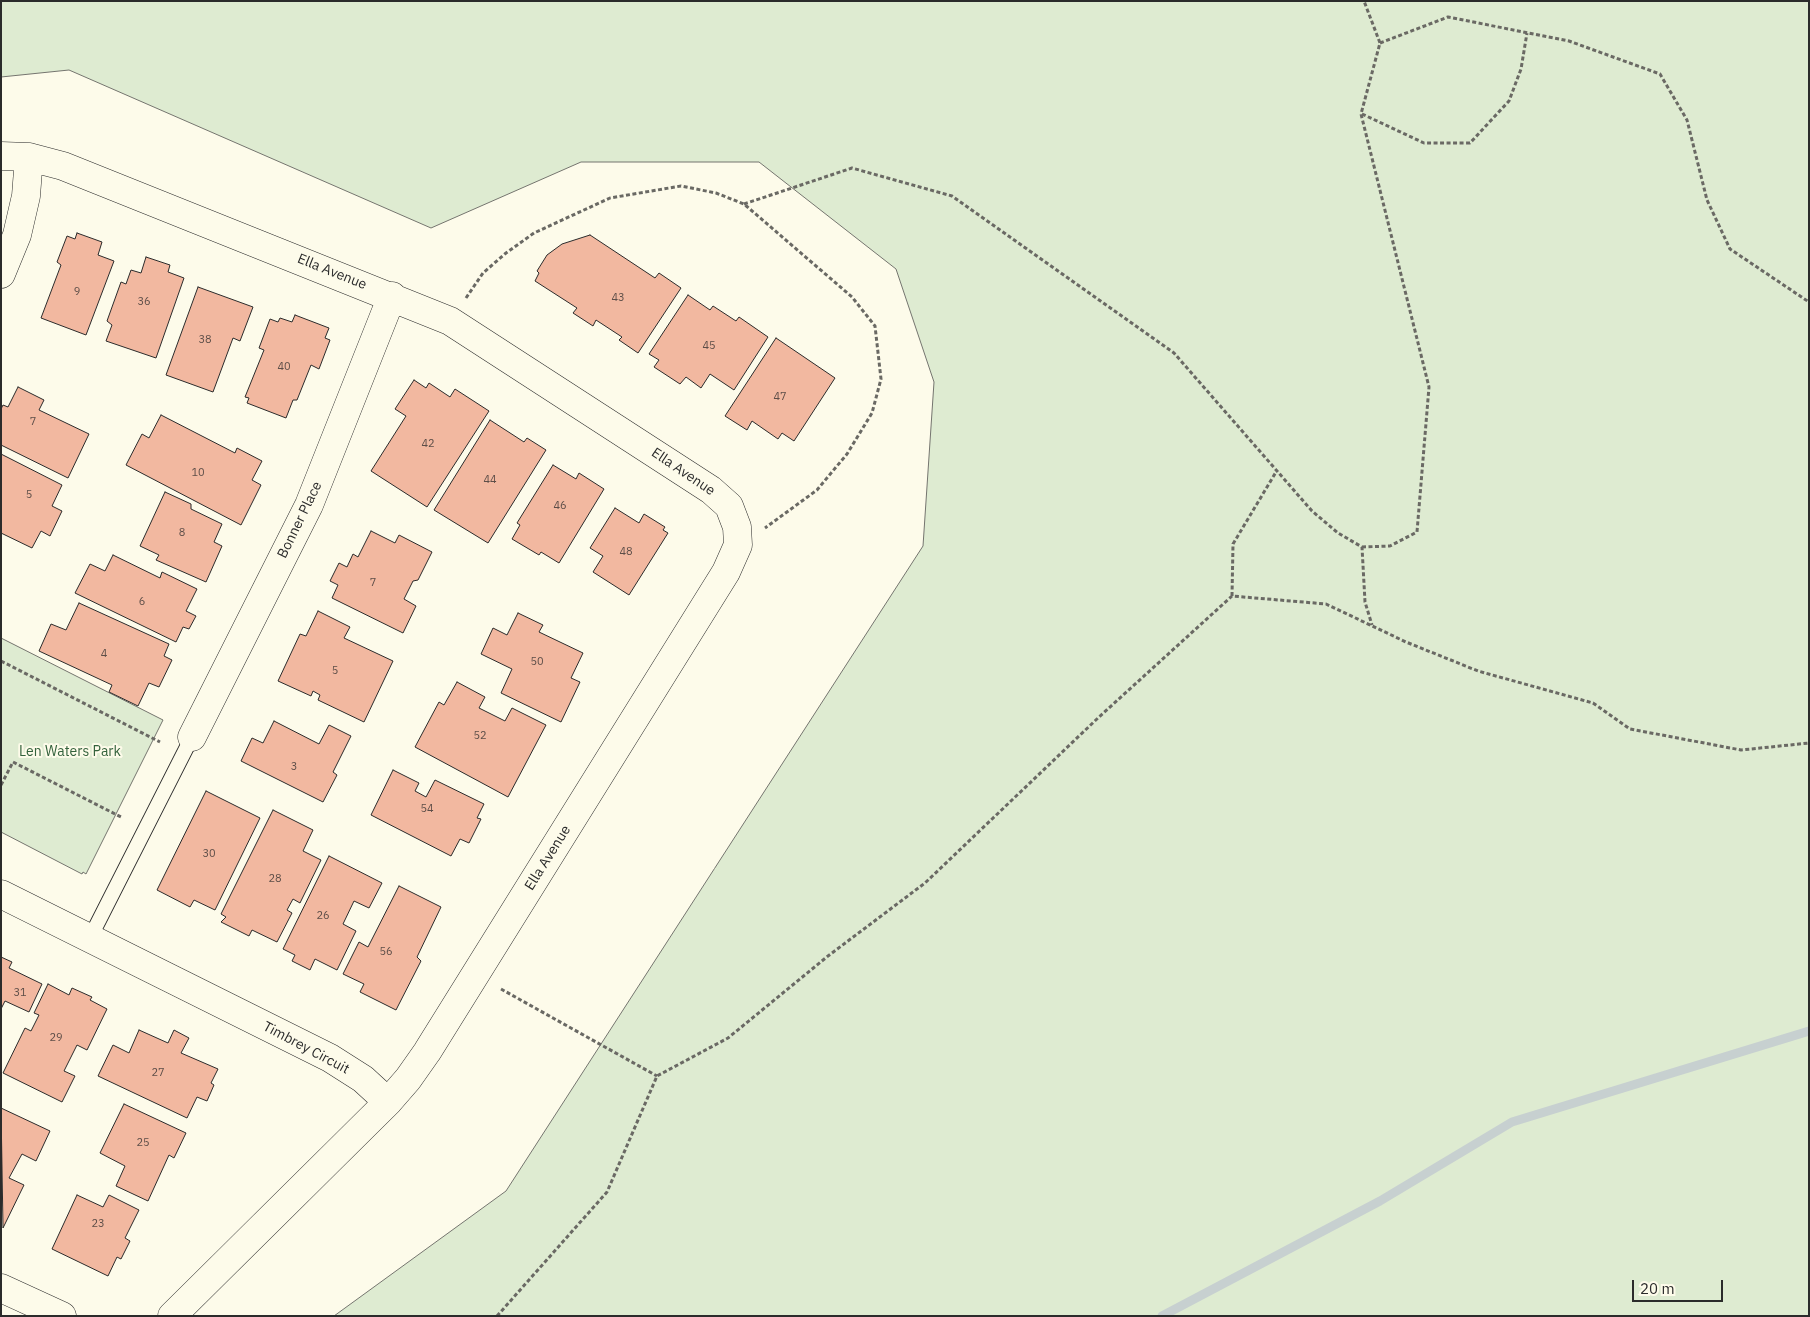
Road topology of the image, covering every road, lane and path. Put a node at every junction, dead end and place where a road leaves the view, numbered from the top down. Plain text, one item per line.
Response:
1 (1364, 1) edge
2 (1528, 32) junction
3 (1380, 44) junction
4 (1361, 114) junction
5 (1, 156) edge
6 (28, 157) junction
7 (744, 204) junction
8 (1, 274) edge
9 (392, 296) junction
10 (1809, 302) edge
11 (450, 321) junction
12 (1276, 472) junction
13 (738, 545) junction
14 (1362, 547) junction
15 (1232, 596) junction
16 (1372, 625) junction
17 (1, 662) edge
18 (192, 737) joint
19 (160, 742) dead end
20 (1809, 743) edge
21 (1, 785) edge
22 (121, 817) dead end
23 (1, 894) edge
24 (90, 938) junction
25 (475, 975) junction
26 (657, 1076) junction
27 (388, 1102) junction
28 (1, 1288) edge
29 (62, 1316) edge
30 (172, 1316) edge
31 (497, 1316) edge

1 - 3 path
2 - 3 path
2 - 4 path
2 - 10 path
3 - 4 path
4 - 14 path
5 - 6 street, Ella Avenue
6 - 8 street
6 - 9 street, Ella Avenue
7 - 11 path
7 - 12 path
7 - 13 path
9 - 11 street, Ella Avenue
9 - 18 street, Bonner Place
11 - 13 street, Ella Avenue
12 - 14 path
12 - 15 path
13 - 25 street, Ella Avenue
14 - 16 path
15 - 16 path
15 - 26 path
16 - 20 path
17 - 19 path
18 - 24 lane
21 - 22 path
23 - 24 street, Timbrey Circuit
24 - 27 street, Timbrey Circuit
25 - 26 path
25 - 27 street, Ella Avenue
26 - 31 path
27 - 30 street
28 - 29 street

